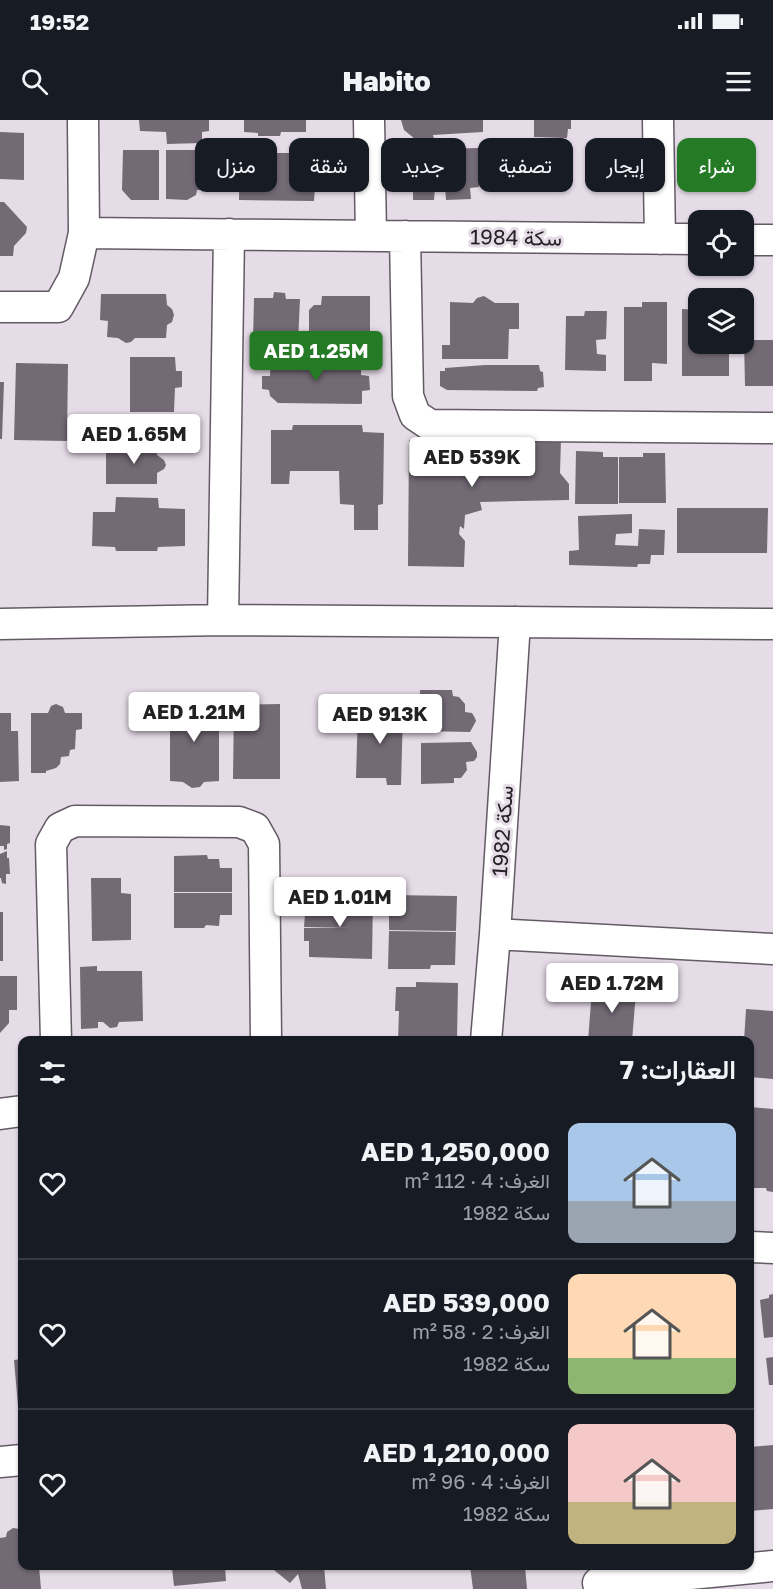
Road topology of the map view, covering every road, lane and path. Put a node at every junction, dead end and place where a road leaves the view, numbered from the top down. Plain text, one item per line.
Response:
1 (83, 120) edge
2 (369, 120) edge
3 (658, 120) edge
4 (84, 233) junction
5 (229, 234) junction
6 (371, 236) junction
7 (405, 236) junction
8 (660, 239) junction
9 (688, 239) edge
10 (754, 240) edge
11 (773, 240) edge
12 (0, 307) edge
13 (773, 428) edge
14 (223, 620) junction
15 (515, 622) junction
16 (0, 624) edge
17 (773, 624) edge
18 (495, 934) junction
19 (773, 949) edge
20 (56, 1036) edge
21 (266, 1036) edge
22 (486, 1036) edge
23 (18, 1112) edge
24 (0, 1114) edge
25 (754, 1247) edge
26 (773, 1248) edge
27 (18, 1460) edge
28 (0, 1462) edge
29 (773, 1566) edge
30 (754, 1567) edge
31 (719, 1570) edge
32 (598, 1579) edge

1 - 4 street
2 - 6 street
3 - 8 street
4 - 5 street, سكة 1984
4 - 12 street
5 - 6 street, سكة 1984
5 - 14 street
6 - 7 street, سكة 1984
7 - 8 street, سكة 1984
7 - 13 street
8 - 9 street, سكة 1984
10 - 11 street
14 - 15 street
14 - 16 street
15 - 17 street
15 - 18 street, سكة 1982
18 - 19 street
18 - 22 street, سكة 1982
20 - 21 street
23 - 24 street
25 - 26 street
27 - 28 street
29 - 30 street
31 - 32 street

